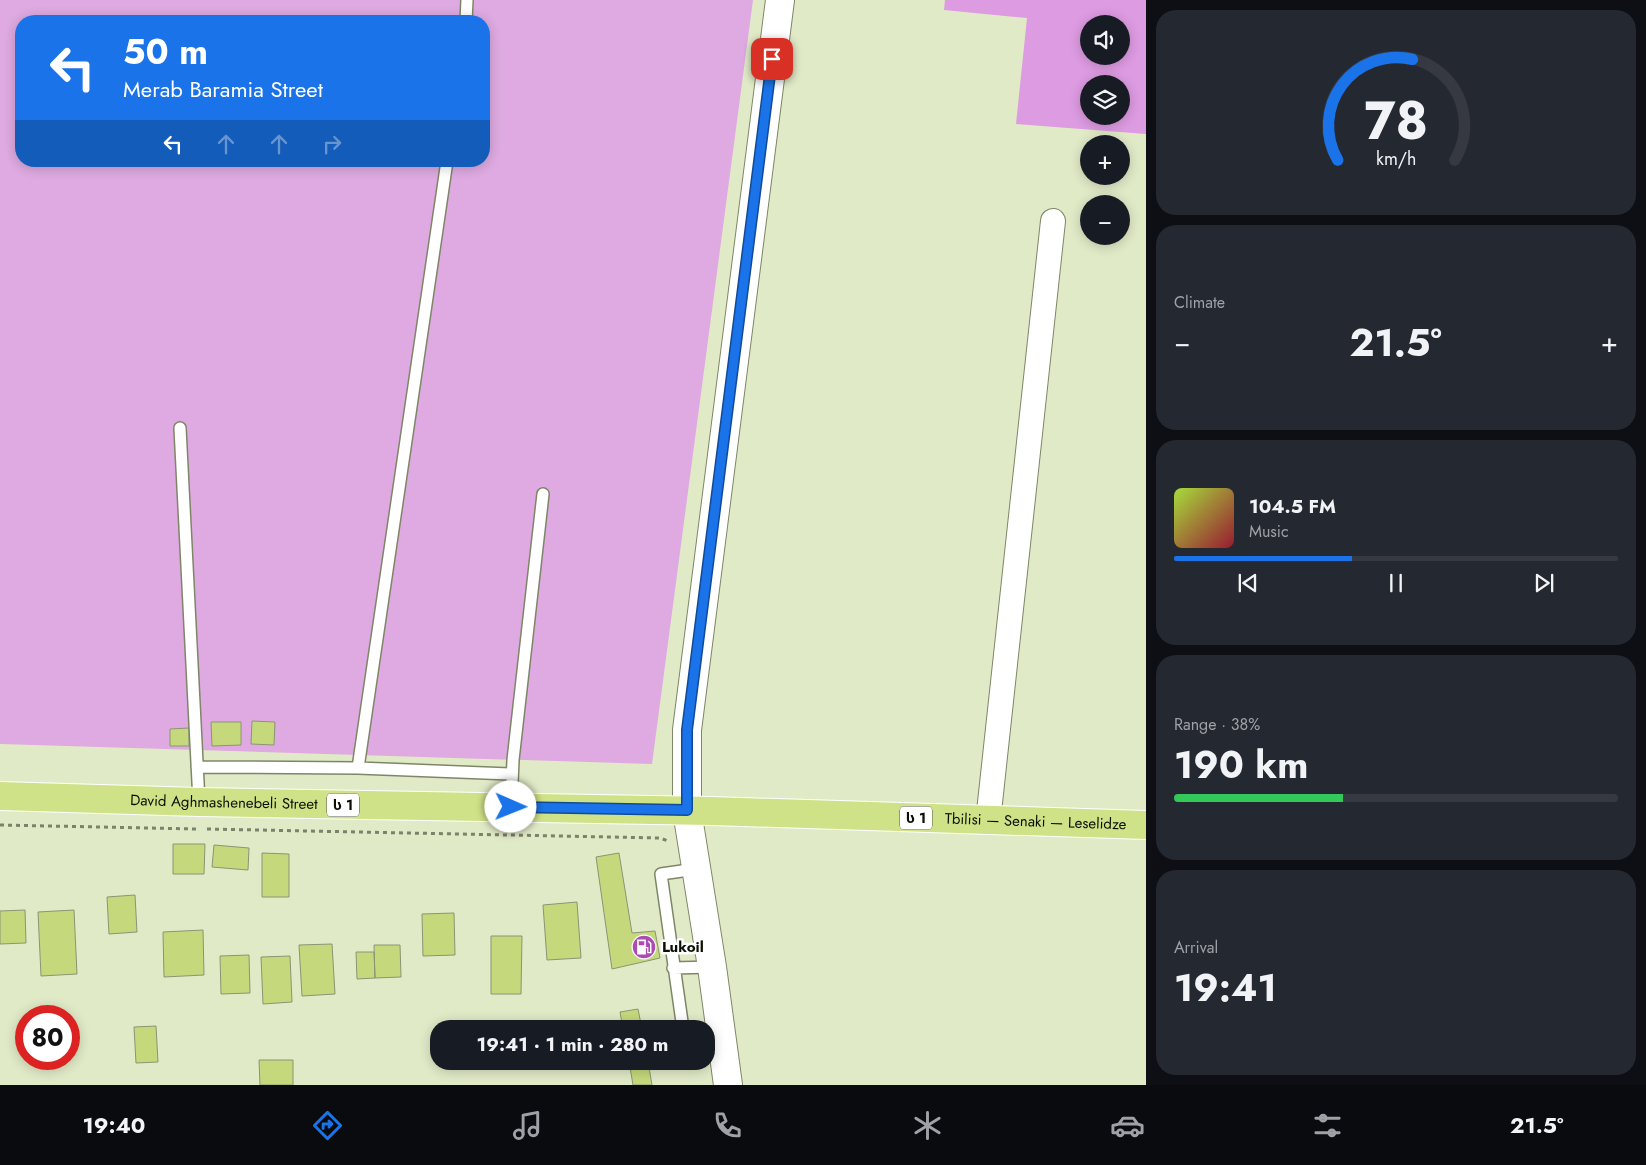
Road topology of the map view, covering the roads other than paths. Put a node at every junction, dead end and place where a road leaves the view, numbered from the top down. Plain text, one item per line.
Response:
1 (467, 0) edge
2 (780, 0) edge
3 (466, 15) edge
4 (446, 167) edge
5 (1053, 221) dead end
6 (180, 428) dead end
7 (544, 494) dead end
8 (197, 767) junction
9 (358, 768) junction
10 (512, 774) junction
11 (0, 796) edge
12 (199, 802) junction
13 (511, 807) junction
14 (687, 810) junction
15 (988, 821) junction
16 (1146, 825) edge
17 (687, 870) junction
18 (712, 967) junction
19 (674, 968) junction
20 (682, 1020) edge
21 (728, 1085) edge

1 - 3 lane
2 - 14 main road
4 - 9 lane
5 - 15 street
6 - 8 lane
7 - 10 lane
8 - 9 lane
8 - 12 lane
9 - 10 lane
10 - 13 lane
11 - 12 highway, David Aghmashenebeli Street / ს 1
12 - 13 highway, David Aghmashenebeli Street / ს 1
13 - 14 highway, David Aghmashenebeli Street / ს 1
14 - 15 highway, Tbilisi — Senaki — Leselidze / ს 1
14 - 17 main road
15 - 16 highway, Tbilisi — Senaki — Leselidze / ს 1
17 - 18 main road
17 - 19 lane
18 - 19 lane
18 - 21 main road
19 - 20 lane

